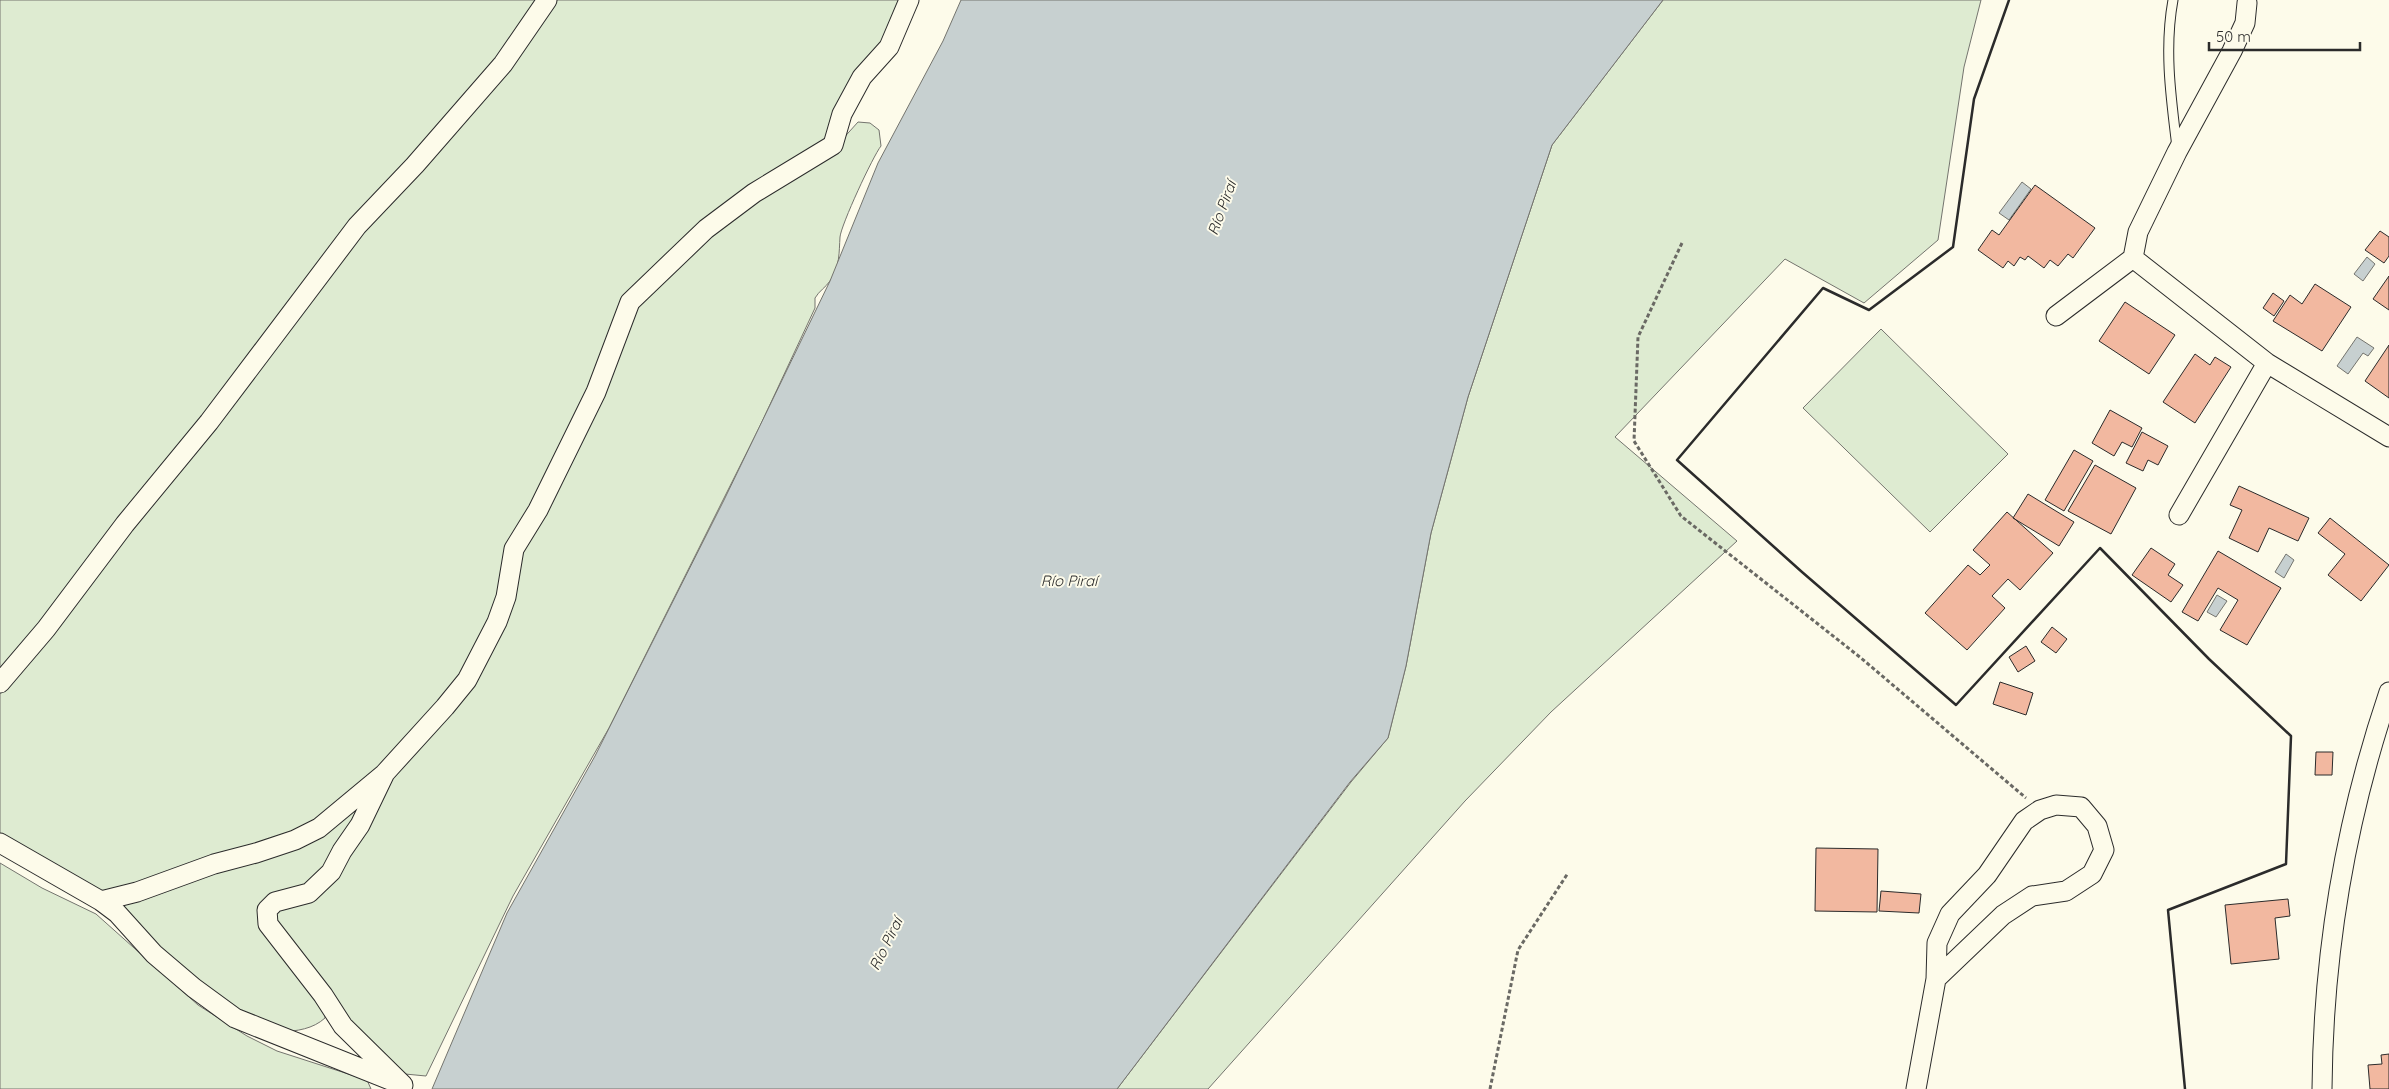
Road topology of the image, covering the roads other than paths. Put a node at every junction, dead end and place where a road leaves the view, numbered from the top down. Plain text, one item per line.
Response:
1 (547, 0) edge
2 (909, 0) edge
3 (2173, 0) edge
4 (2247, 3) dead end
5 (2177, 152) junction
6 (2134, 258) junction
7 (2056, 316) dead end
8 (2266, 363) junction
9 (2389, 437) edge
10 (2179, 516) dead end
11 (0, 683) edge
12 (2389, 692) edge
13 (385, 773) junction
14 (0, 843) edge
15 (101, 901) junction
16 (1936, 979) junction
17 (1916, 1089) edge
18 (2322, 1089) edge

1 - 11 street
2 - 13 street
3 - 5 lane
4 - 5 street
5 - 6 street
6 - 7 street
6 - 8 street
8 - 9 street
8 - 10 street
12 - 18 street
13 - 15 street
13 - 15 street
14 - 15 street
16 - 16 street
16 - 17 street

